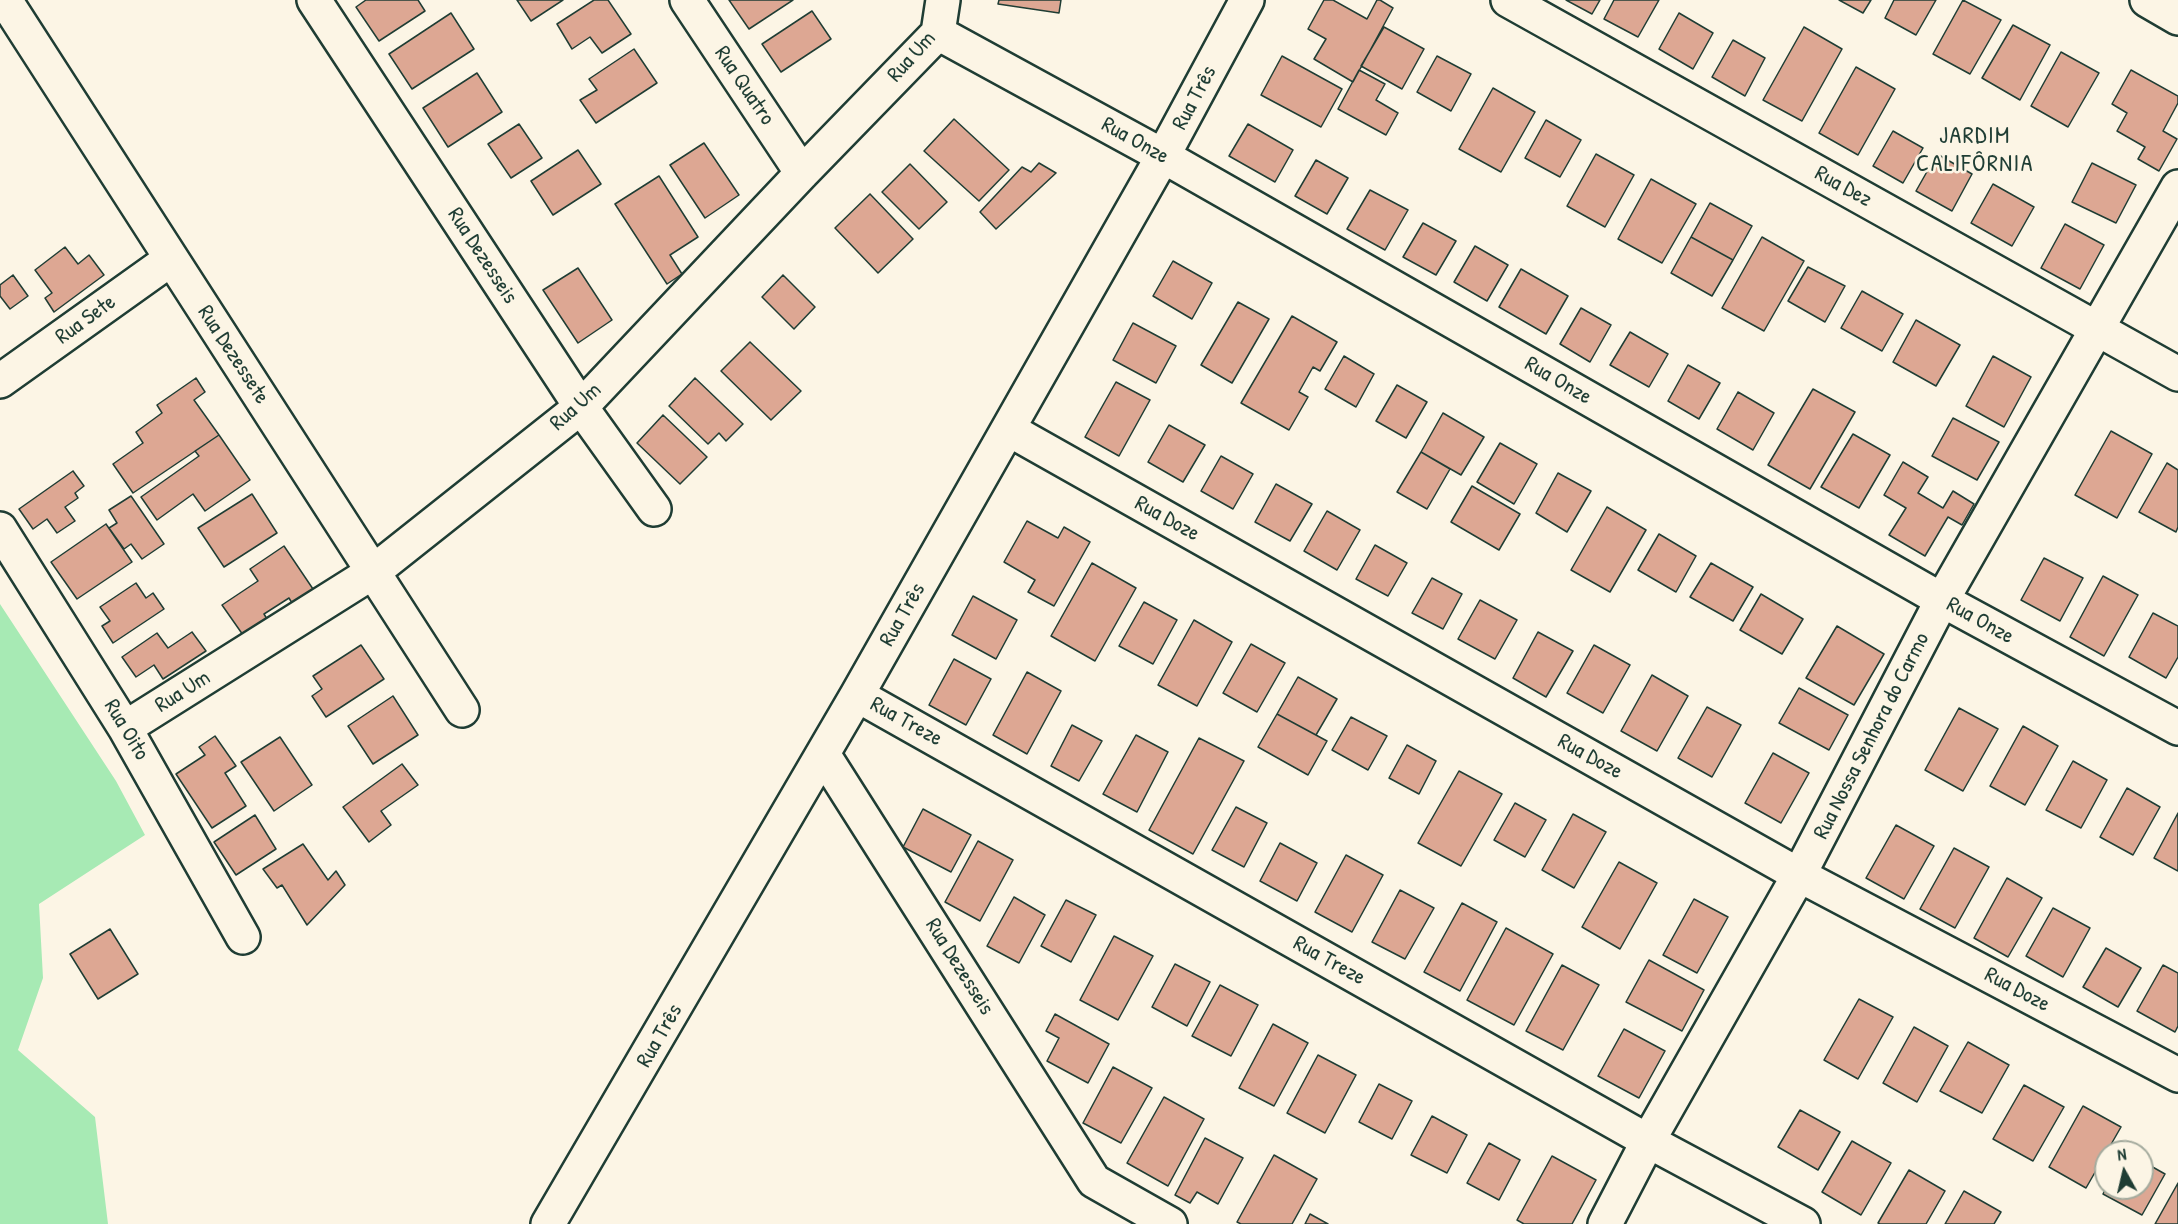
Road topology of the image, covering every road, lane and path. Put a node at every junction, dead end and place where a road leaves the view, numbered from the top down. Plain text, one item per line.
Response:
1 (6, 0) edge
2 (314, 0) edge
3 (687, 0) edge
4 (942, 0) edge
5 (1247, 0) edge
6 (1508, 0) edge
7 (2147, 0) edge
8 (2178, 18) edge
9 (938, 33) junction
10 (1163, 156) junction
11 (802, 173) junction
12 (2178, 187) edge
13 (171, 258) junction
14 (2097, 330) junction
15 (2178, 374) edge
16 (0, 381) edge
17 (581, 407) junction
18 (1008, 429) junction
19 (654, 509) dead end
20 (0, 529) edge
21 (373, 572) junction
22 (1942, 600) junction
23 (857, 695) junction
24 (462, 710) dead end
25 (125, 728) junction
26 (2178, 728) edge
27 (823, 754) junction
28 (1800, 875) junction
29 (243, 937) dead end
30 (2178, 1075) edge
31 (1648, 1141) junction
32 (548, 1224) edge
33 (1170, 1224) edge
34 (1605, 1224) edge
35 (1803, 1224) edge

1 - 13 street, Rua Dezessete
2 - 17 street, Rua Dezesseis
3 - 11 street, Rua Quatro
4 - 9 street, Rua Um
5 - 10 street, Rua Três
6 - 14 street, Rua Dez
7 - 8 street
9 - 10 street, Rua Onze
9 - 11 street, Rua Um
10 - 18 street, Rua Três
10 - 22 street, Rua Onze
11 - 17 street, Rua Um
12 - 14 street, Rua Nossa Senhora do Carmo
13 - 16 street, Rua Sete
13 - 21 street, Rua Dezessete
14 - 15 street, Rua Dez
14 - 22 street, Rua Nossa Senhora do Carmo
17 - 19 street, Rua Dezesseis
17 - 21 street, Rua Um
18 - 23 street, Rua Três
18 - 28 street, Rua Doze
20 - 25 street, Rua Oito
21 - 24 street, Rua Dezessete
21 - 25 street, Rua Um
22 - 26 street, Rua Onze
22 - 28 street, Rua Nossa Senhora do Carmo
23 - 27 street, Rua Três
23 - 31 street, Rua Treze
25 - 29 street, Rua Oito
27 - 32 street, Rua Três
27 - 33 street, Rua Dezesseis
28 - 30 street, Rua Doze
28 - 31 street, Rua Nossa Senhora do Carmo
31 - 34 street, Rua Nossa Senhora do Carmo
31 - 35 street, Rua Treze

